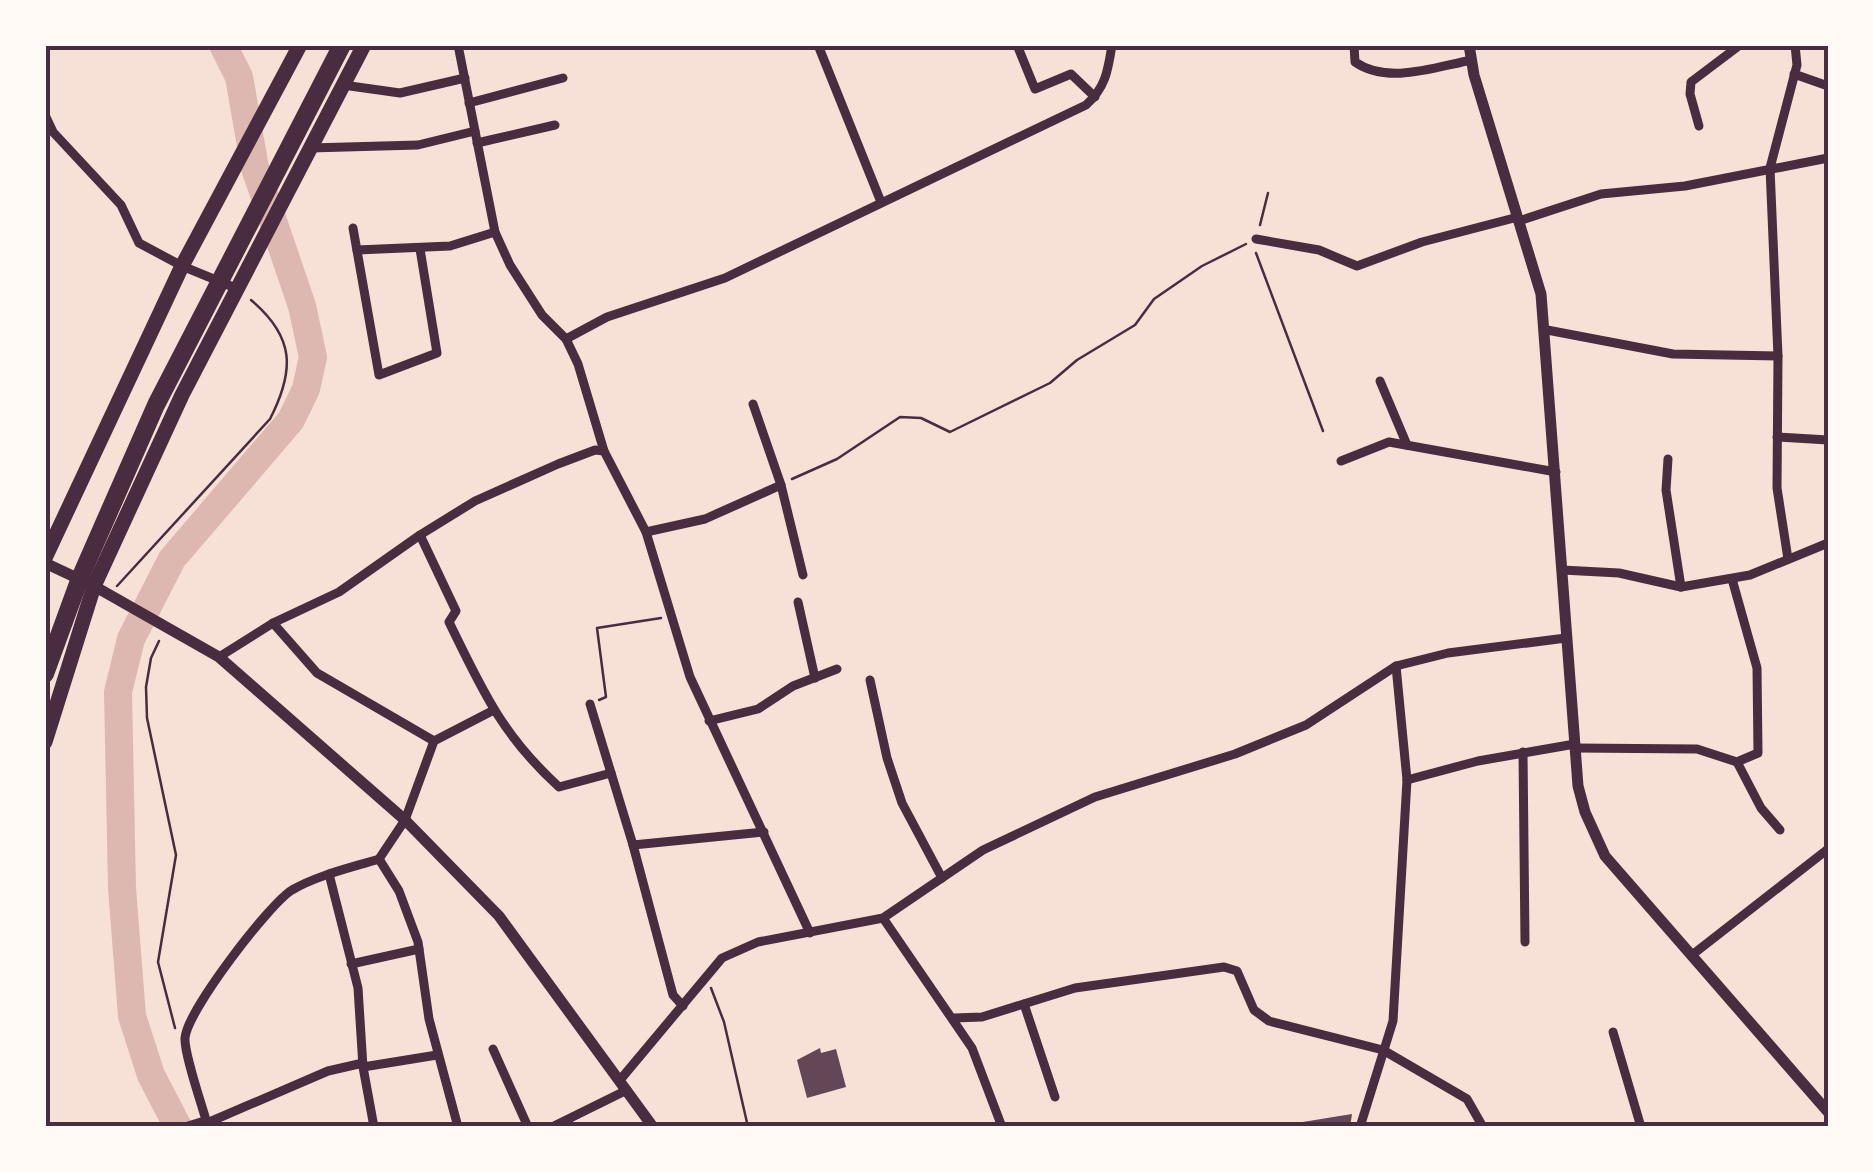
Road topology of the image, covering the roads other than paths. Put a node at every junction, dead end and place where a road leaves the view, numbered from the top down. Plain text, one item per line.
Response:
1 (300, 45) edge
2 (342, 45) edge
3 (364, 45) edge
4 (458, 45) edge
5 (818, 45) edge
6 (1018, 45) edge
7 (1112, 45) edge
8 (1354, 45) edge
9 (1470, 45) edge
10 (1740, 45) edge
11 (1794, 45) edge
12 (1472, 60) junction
13 (1794, 74) junction
14 (464, 78) junction
15 (563, 78) dead end
16 (343, 85) junction
17 (1828, 86) edge
18 (1095, 97) junction
19 (470, 103) junction
20 (45, 115) edge
21 (554, 125) dead end
22 (1699, 126) dead end
23 (475, 131) junction
24 (477, 143) junction
25 (310, 148) junction
26 (1828, 158) edge
27 (1770, 168) junction
28 (881, 202) junction
29 (1519, 219) junction
30 (353, 228) dead end
31 (494, 232) junction
32 (1256, 239) road end
33 (357, 250) junction
34 (420, 250) junction
35 (182, 266) junction
36 (238, 288) junction
37 (1546, 330) junction
38 (566, 339) junction
39 (1778, 356) junction
40 (1380, 381) dead end
41 (754, 404) dead end
42 (1778, 437) junction
43 (1828, 440) edge
44 (1406, 445) junction
45 (604, 451) junction
46 (1668, 459) dead end
47 (1340, 461) dead end
48 (1556, 472) junction
49 (782, 485) junction
50 (646, 532) junction
51 (420, 535) junction
52 (1828, 543) edge
53 (1788, 558) junction
54 (45, 560) edge
55 (1562, 570) junction
56 (803, 575) dead end
57 (1732, 579) junction
58 (94, 586) junction
59 (1681, 587) junction
60 (798, 602) dead end
61 (273, 623) junction
62 (1566, 638) junction
63 (219, 657) junction
64 (1396, 666) junction
65 (837, 669) dead end
66 (45, 674) edge
67 (816, 678) junction
68 (870, 680) dead end
69 (590, 704) road end
70 (492, 711) junction
71 (709, 721) junction
72 (434, 740) junction
73 (45, 742) edge
74 (1575, 746) junction
75 (1523, 752) junction
76 (1736, 762) junction
77 (611, 774) junction
78 (1408, 780) junction
79 (404, 820) junction
80 (1780, 830) dead end
81 (764, 832) junction
82 (633, 845) junction
83 (1828, 849) edge
84 (379, 859) junction
85 (329, 874) junction
86 (942, 878) junction
87 (884, 918) junction
88 (810, 933) junction
89 (1525, 942) dead end
90 (419, 949) junction
91 (1692, 955) junction
92 (352, 964) junction
93 (1024, 1004) junction
94 (683, 1006) junction
95 (954, 1018) junction
96 (1612, 1032) dead end
97 (493, 1049) dead end
98 (1383, 1050) junction
99 (437, 1055) junction
100 (363, 1065) junction
101 (624, 1084) junction
102 (1055, 1098) dead end
103 (1828, 1112) edge
104 (206, 1124) edge
105 (186, 1127) edge
106 (218, 1127) edge
107 (374, 1127) edge
108 (458, 1127) edge
109 (528, 1127) edge
110 (552, 1127) edge
111 (653, 1127) edge
112 (1002, 1127) edge
113 (1360, 1127) edge
114 (1483, 1127) edge
115 (1640, 1127) edge

1 - 35 highway
2 - 66 highway
3 - 16 highway
4 - 14 street
5 - 28 street
6 - 18 street
7 - 18 street
8 - 12 street
9 - 12 street
10 - 22 street
11 - 13 street
12 - 29 street
13 - 17 street
13 - 27 street
14 - 16 street
14 - 19 street
15 - 19 street
16 - 25 highway
18 - 28 street
19 - 23 street
20 - 35 street
21 - 24 street
23 - 24 street
23 - 25 street
24 - 31 street
25 - 36 highway
26 - 27 street
27 - 29 street
27 - 39 street
28 - 38 street
29 - 32 street
29 - 37 street
30 - 33 street
31 - 34 street
31 - 38 street
33 - 34 street
33 - 34 street
35 - 36 street
35 - 54 highway
36 - 58 highway
37 - 39 street
37 - 48 street
38 - 45 street
39 - 42 street
40 - 44 street
41 - 49 street
42 - 43 street
42 - 53 street
44 - 47 street
44 - 48 street
45 - 50 street
45 - 51 street
46 - 59 street
48 - 55 street
49 - 50 street
49 - 56 street
50 - 71 street
51 - 61 street
51 - 70 street
52 - 53 street
53 - 57 street
54 - 58 street
55 - 59 street
55 - 62 street
57 - 59 street
57 - 76 street
58 - 63 street
58 - 73 highway
60 - 67 street
61 - 63 street
61 - 72 street
62 - 64 street
62 - 74 street
63 - 79 street
64 - 78 street
64 - 86 street
65 - 67 street
67 - 71 street
68 - 86 street
69 - 77 street
70 - 72 street
70 - 77 street
71 - 81 street
72 - 79 street
74 - 75 street
74 - 76 street
74 - 91 street
75 - 78 street
75 - 89 street
76 - 80 street
77 - 82 street
78 - 98 street
79 - 84 street
79 - 101 street
81 - 82 street
81 - 88 street
82 - 94 street
83 - 91 street
84 - 85 street
84 - 90 street
85 - 92 street
85 - 104 street
86 - 87 street
87 - 88 street
87 - 95 street
88 - 94 street
90 - 92 street
90 - 99 street
91 - 103 street
92 - 100 street
93 - 95 street
93 - 98 street
93 - 102 street
94 - 101 street
95 - 112 street
96 - 115 street
97 - 109 street
98 - 113 street
98 - 114 street
99 - 100 street
99 - 108 street
100 - 104 street
100 - 107 street
101 - 110 street
101 - 111 street
104 - 105 street
104 - 106 street

